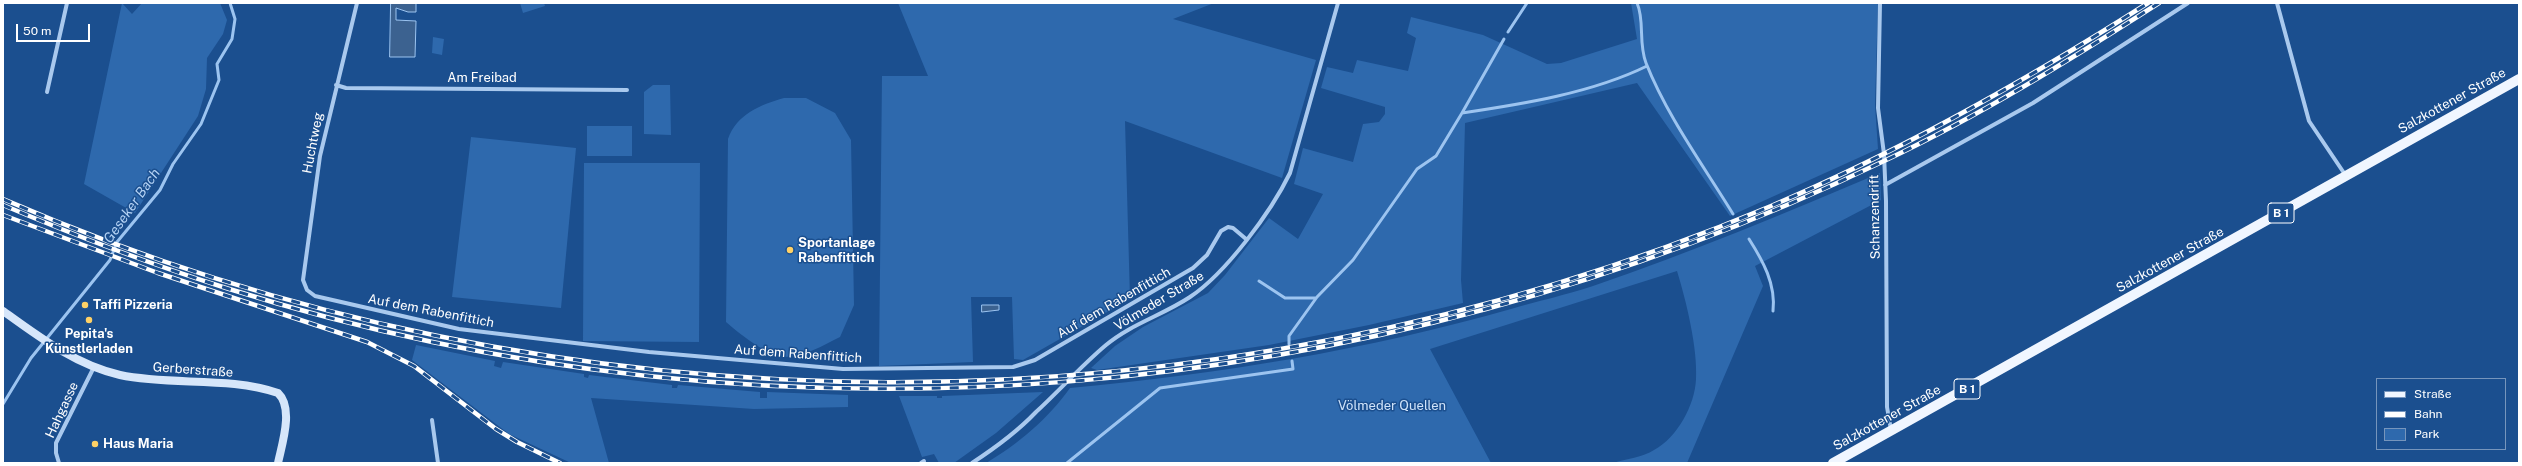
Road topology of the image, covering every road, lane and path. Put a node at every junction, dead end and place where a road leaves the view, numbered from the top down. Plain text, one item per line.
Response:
1 (67, 3) edge
2 (357, 3) edge
3 (1338, 3) edge
4 (1880, 3) edge
5 (2188, 3) edge
6 (2277, 3) edge
7 (2519, 79) edge
8 (336, 85) junction
9 (627, 90) dead end
10 (47, 92) dead end
11 (2346, 176) junction
12 (1885, 185) junction
13 (1246, 239) junction
14 (306, 290) joint
15 (3, 311) edge
16 (94, 367) junction
17 (432, 420) dead end
18 (1891, 430) junction
19 (59, 463) edge
20 (278, 463) edge
21 (438, 463) edge
22 (972, 463) edge
23 (1833, 463) edge

1 - 10 street
2 - 8 street, Huchtweg
3 - 13 street, Völmeder Straße
4 - 12 street, Schanzendrift
5 - 12 street
6 - 11 street
7 - 11 main road, Salzkottener Straße / B 1
8 - 9 street, Am Freibad
8 - 14 street, Huchtweg
11 - 18 main road, Salzkottener Straße / B 1
12 - 18 street, Schanzendrift
13 - 14 street, Auf dem Rabenfittich
13 - 22 street, Völmeder Straße
15 - 16 street, Gerberstraße
16 - 19 street, Hahgasse
16 - 20 street, Gerberstraße
17 - 21 street
18 - 23 main road, Salzkottener Straße / B 1

